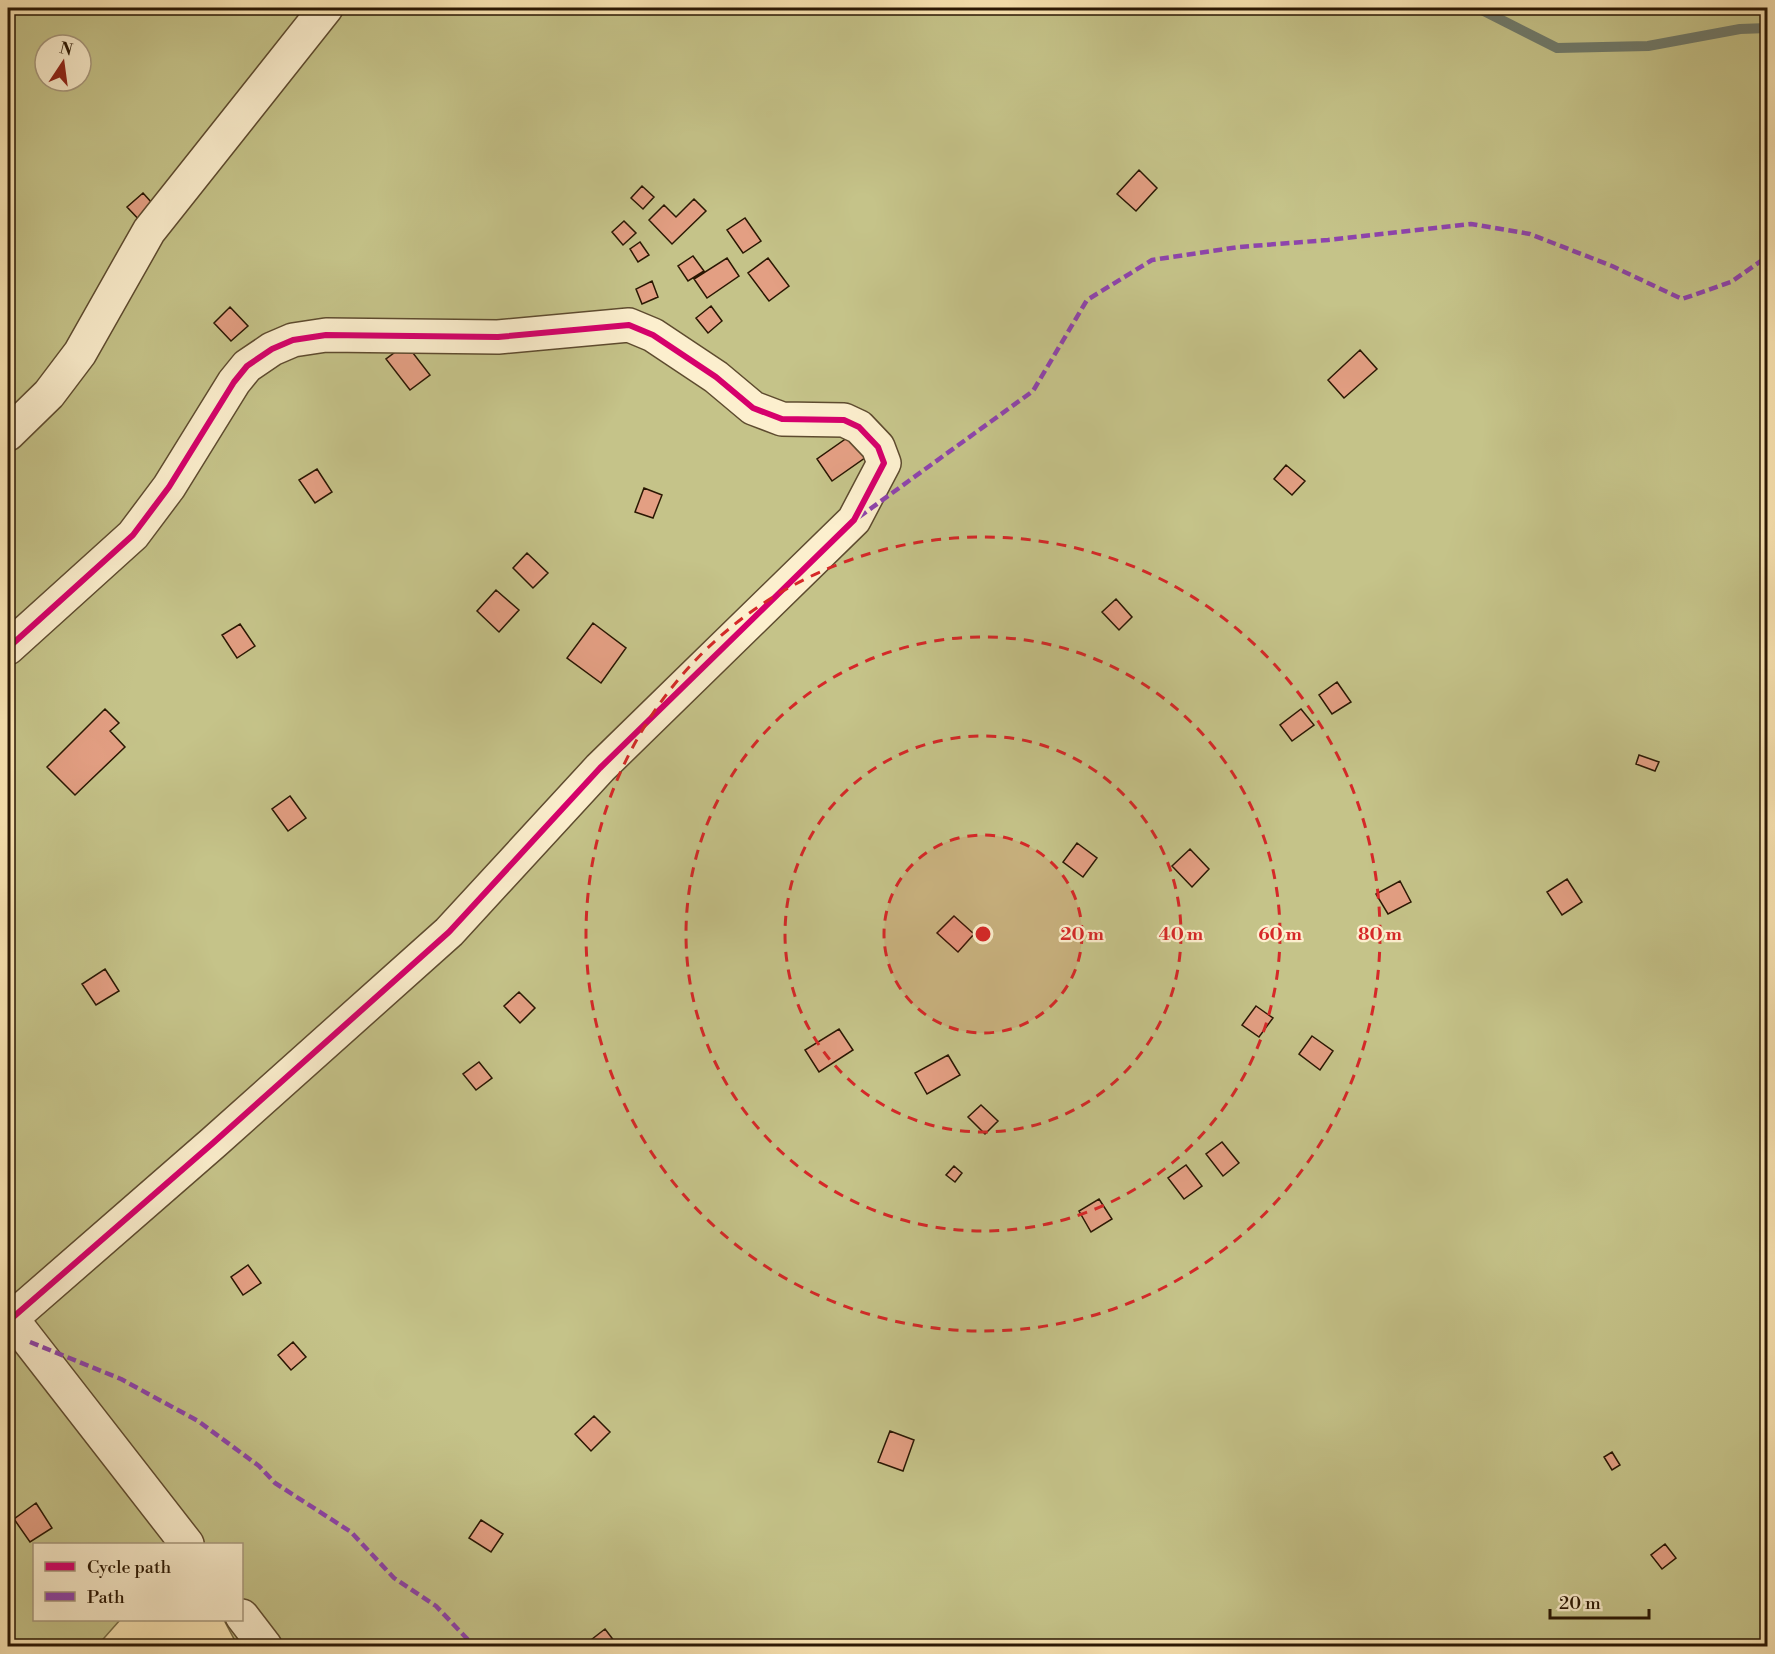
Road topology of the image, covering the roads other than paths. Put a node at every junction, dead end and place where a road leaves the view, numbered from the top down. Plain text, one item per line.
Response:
1 (326, 8) edge
2 (8, 434) edge
3 (8, 648) edge
4 (9, 1316) edge
5 (185, 1543) edge
6 (243, 1617) edge
7 (265, 1647) edge

1 - 2 street
3 - 4 street
4 - 5 street
6 - 7 street

